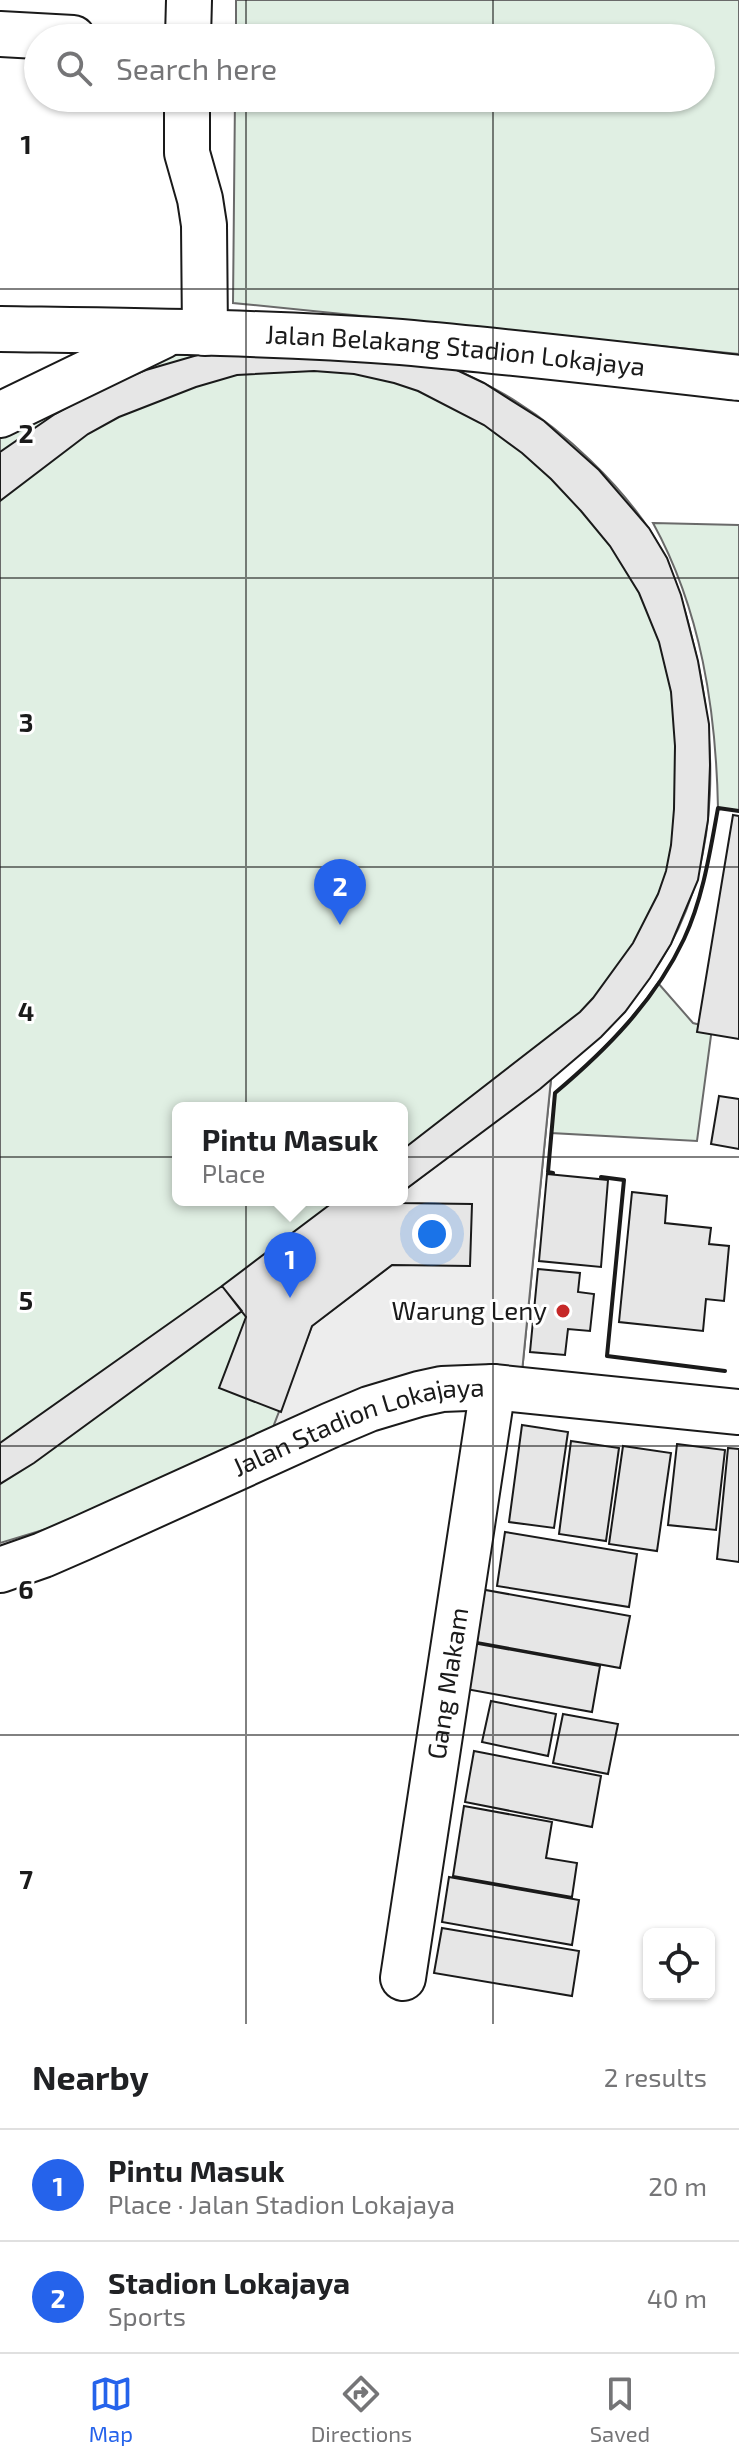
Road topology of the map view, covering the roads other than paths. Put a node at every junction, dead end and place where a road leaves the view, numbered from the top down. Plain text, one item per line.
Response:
1 (189, 0) edge
2 (188, 24) edge
3 (0, 34) edge
4 (24, 35) edge
5 (187, 112) edge
6 (0, 329) edge
7 (189, 332) junction
8 (739, 378) edge
9 (0, 415) edge
10 (493, 1387) junction
11 (739, 1412) edge
12 (0, 1570) edge
13 (403, 1978) dead end

1 - 2 street
3 - 4 street
5 - 7 street
6 - 7 street, Jalan Belakang Stadion Lokajaya
7 - 8 street, Jalan Belakang Stadion Lokajaya
7 - 9 street, Jalan Belakang Stadion Lokajaya
10 - 11 street, Jalan Stadion Lokajaya
10 - 12 street, Jalan Stadion Lokajaya
10 - 13 street, Gang Makam

